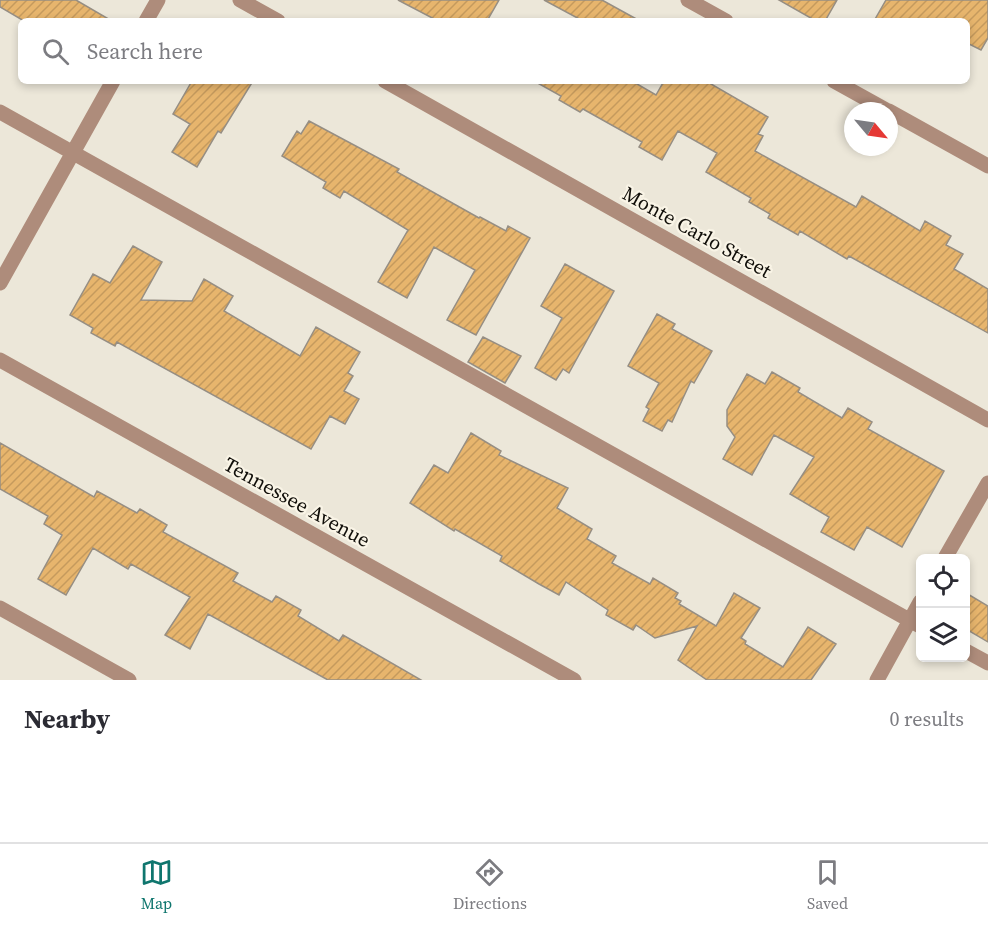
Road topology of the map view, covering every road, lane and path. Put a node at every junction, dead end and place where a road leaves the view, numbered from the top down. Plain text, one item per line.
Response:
1 (158, 0) edge
2 (240, 0) edge
3 (688, 0) edge
4 (148, 18) edge
5 (273, 18) edge
6 (721, 18) edge
7 (111, 84) edge
8 (390, 84) edge
9 (840, 84) edge
10 (872, 102) edge
11 (0, 112) edge
12 (898, 116) edge
13 (73, 152) junction
14 (988, 166) edge
15 (0, 283) edge
16 (0, 360) edge
17 (988, 420) edge
18 (988, 483) edge
19 (947, 554) edge
20 (0, 608) edge
21 (919, 608) edge
22 (915, 623) edge
23 (970, 653) edge
24 (988, 663) edge
25 (129, 680) edge
26 (574, 680) edge
27 (877, 680) edge

1 - 4 street
2 - 5 street
3 - 6 street
7 - 13 street
8 - 17 street, Monte Carlo Street
9 - 10 street
11 - 13 street
12 - 14 street
13 - 15 street
13 - 22 street
16 - 26 street, Tennessee Avenue
18 - 19 street
20 - 25 street
21 - 22 street
22 - 27 street
23 - 24 street

